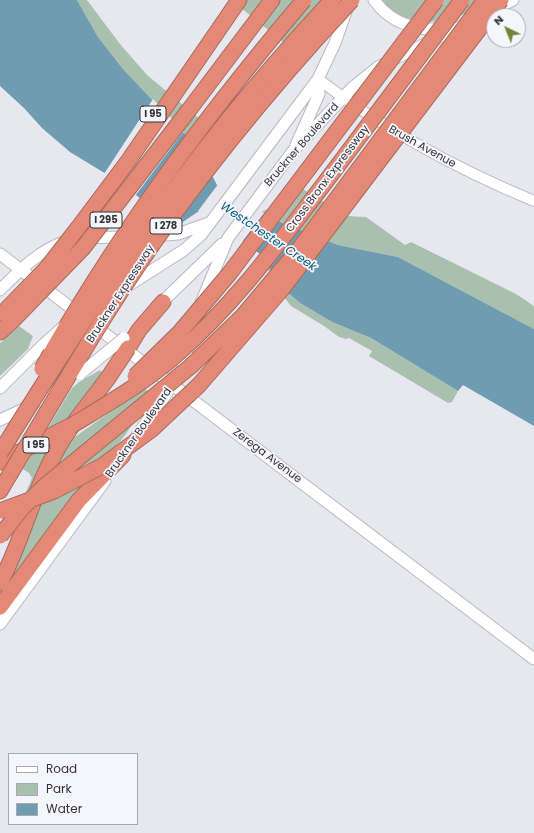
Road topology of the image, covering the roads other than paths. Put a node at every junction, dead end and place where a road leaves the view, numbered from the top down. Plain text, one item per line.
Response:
1 (227, 0) edge
2 (239, 0) edge
3 (272, 0) edge
4 (303, 0) edge
5 (332, 0) edge
6 (351, 0) edge
7 (374, 0) edge
8 (436, 0) edge
9 (462, 0) edge
10 (484, 0) edge
11 (492, 0) edge
12 (501, 0) edge
13 (513, 0) edge
14 (471, 21) junction
15 (447, 50) junction
16 (318, 80) junction
17 (343, 98) junction
18 (293, 151) junction
19 (534, 201) edge
20 (211, 222) junction
21 (78, 228) junction
22 (228, 238) junction
23 (0, 254) edge
24 (21, 270) junction
25 (0, 290) edge
26 (162, 302) junction
27 (5, 317) edge
28 (0, 332) edge
29 (173, 385) junction
30 (0, 388) edge
31 (0, 420) edge
32 (71, 426) junction
33 (0, 443) edge
34 (0, 453) edge
35 (124, 454) junction
36 (0, 462) edge
37 (0, 491) edge
38 (0, 511) edge
39 (0, 536) edge
40 (0, 583) edge
41 (0, 607) edge
42 (0, 624) edge
43 (534, 659) edge

1 - 21 highway, I 95
2 - 21 highway
3 - 27 highway, I 295, bridge
4 - 33 highway, bridge
5 - 34 highway, Bruckner Expressway / I 278, bridge
6 - 16 main road, Bruckner Boulevard
6 - 37 highway, Bruckner Expressway / I 278, bridge
7 - 14 main road
8 - 32 highway, I 95, bridge
9 - 32 highway, Cross Bronx Expressway, bridge
10 - 15 highway, bridge
11 - 15 highway, bridge
12 - 38 highway, bridge
13 - 14 main road, Bruckner Boulevard
14 - 17 main road, Bruckner Boulevard
15 - 39 highway, bridge
16 - 17 street, Brush Avenue
16 - 18 main road
16 - 20 main road, Bruckner Boulevard
17 - 18 main road, Bruckner Boulevard
17 - 19 street, Brush Avenue
18 - 22 main road, Bruckner Boulevard
20 - 24 main road
20 - 30 main road, Bruckner Boulevard, bridge
21 - 27 highway, I 95, bridge
22 - 26 main road
22 - 29 main road, Bruckner Boulevard
23 - 24 main road, Zerega Avenue
24 - 25 main road
24 - 29 main road, Zerega Avenue
26 - 31 main road, bridge
26 - 40 highway, bridge
27 - 28 highway, I 295
29 - 35 main road, Bruckner Boulevard
29 - 43 main road, Zerega Avenue
32 - 36 highway, Cross Bronx Expressway / I 95, bridge
35 - 41 highway
35 - 42 main road, Bruckner Boulevard

